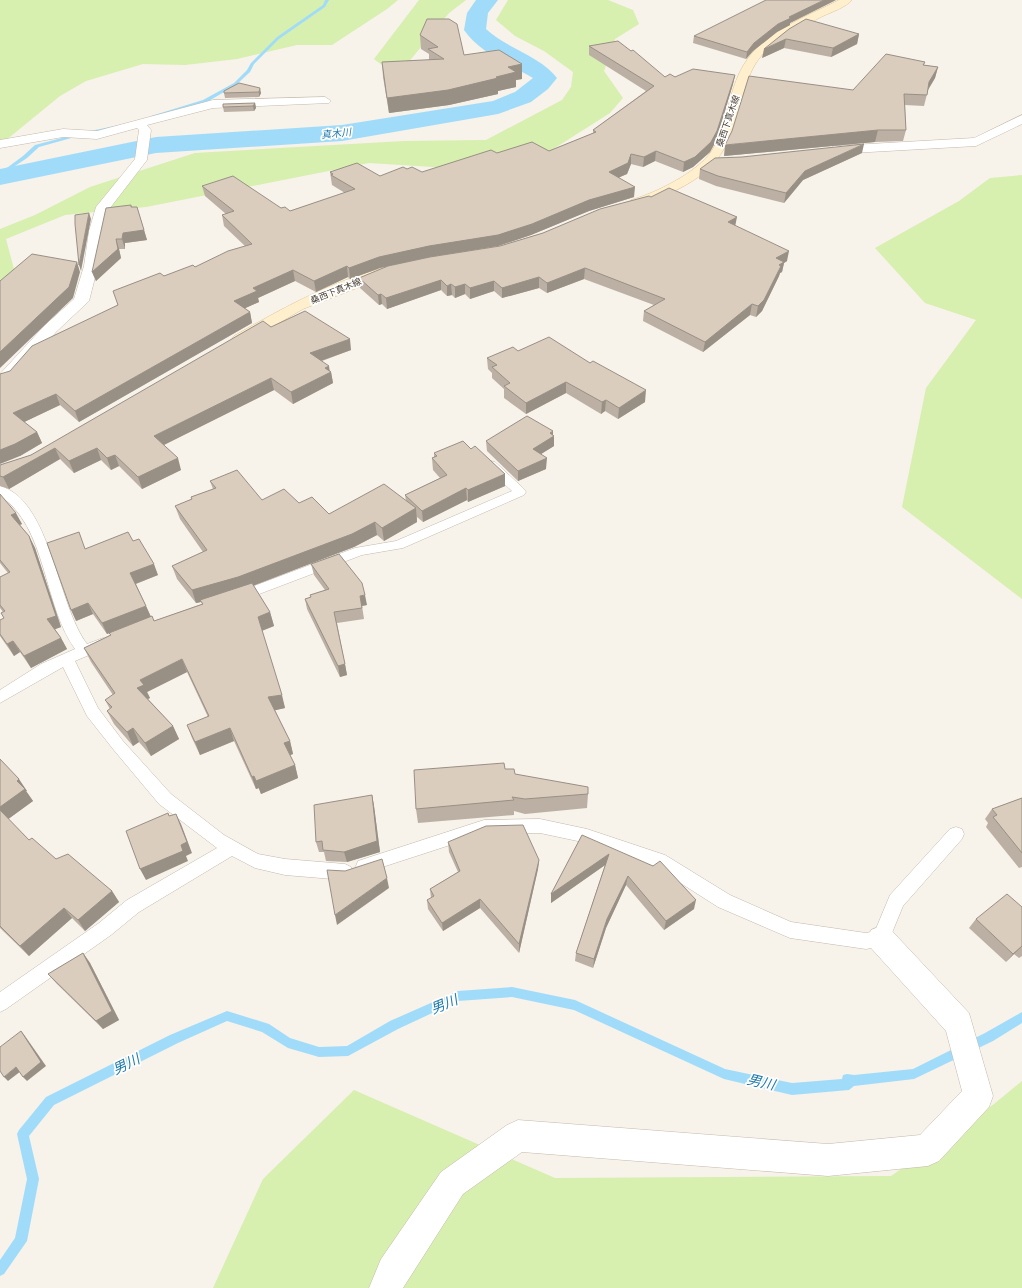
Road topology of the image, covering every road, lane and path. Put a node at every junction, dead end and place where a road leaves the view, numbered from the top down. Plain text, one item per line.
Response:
1 (845, 0) edge
2 (325, 102) dead end
3 (1022, 119) edge
4 (142, 127) junction
5 (0, 144) edge
6 (820, 152) edge
7 (709, 162) junction
8 (725, 162) edge
9 (622, 207) edge
10 (400, 268) edge
11 (230, 344) edge
12 (0, 382) edge
13 (480, 454) edge
14 (0, 490) edge
15 (226, 601) edge
16 (113, 640) edge
17 (84, 651) junction
18 (66, 658) junction
19 (0, 697) edge
20 (956, 834) dead end
21 (231, 848) junction
22 (881, 939) junction
23 (0, 1003) edge
24 (386, 1288) edge

1 - 7 main road, 桑西下真木線
2 - 4 street
3 - 6 street
4 - 5 street
4 - 12 street
7 - 8 street
7 - 9 main road, 桑西下真木線
10 - 11 main road, 桑西下真木線
13 - 15 lane
14 - 17 lane
16 - 17 lane
17 - 18 lane
18 - 19 lane
18 - 21 lane
20 - 22 lane
21 - 22 lane
21 - 23 lane
22 - 24 street

